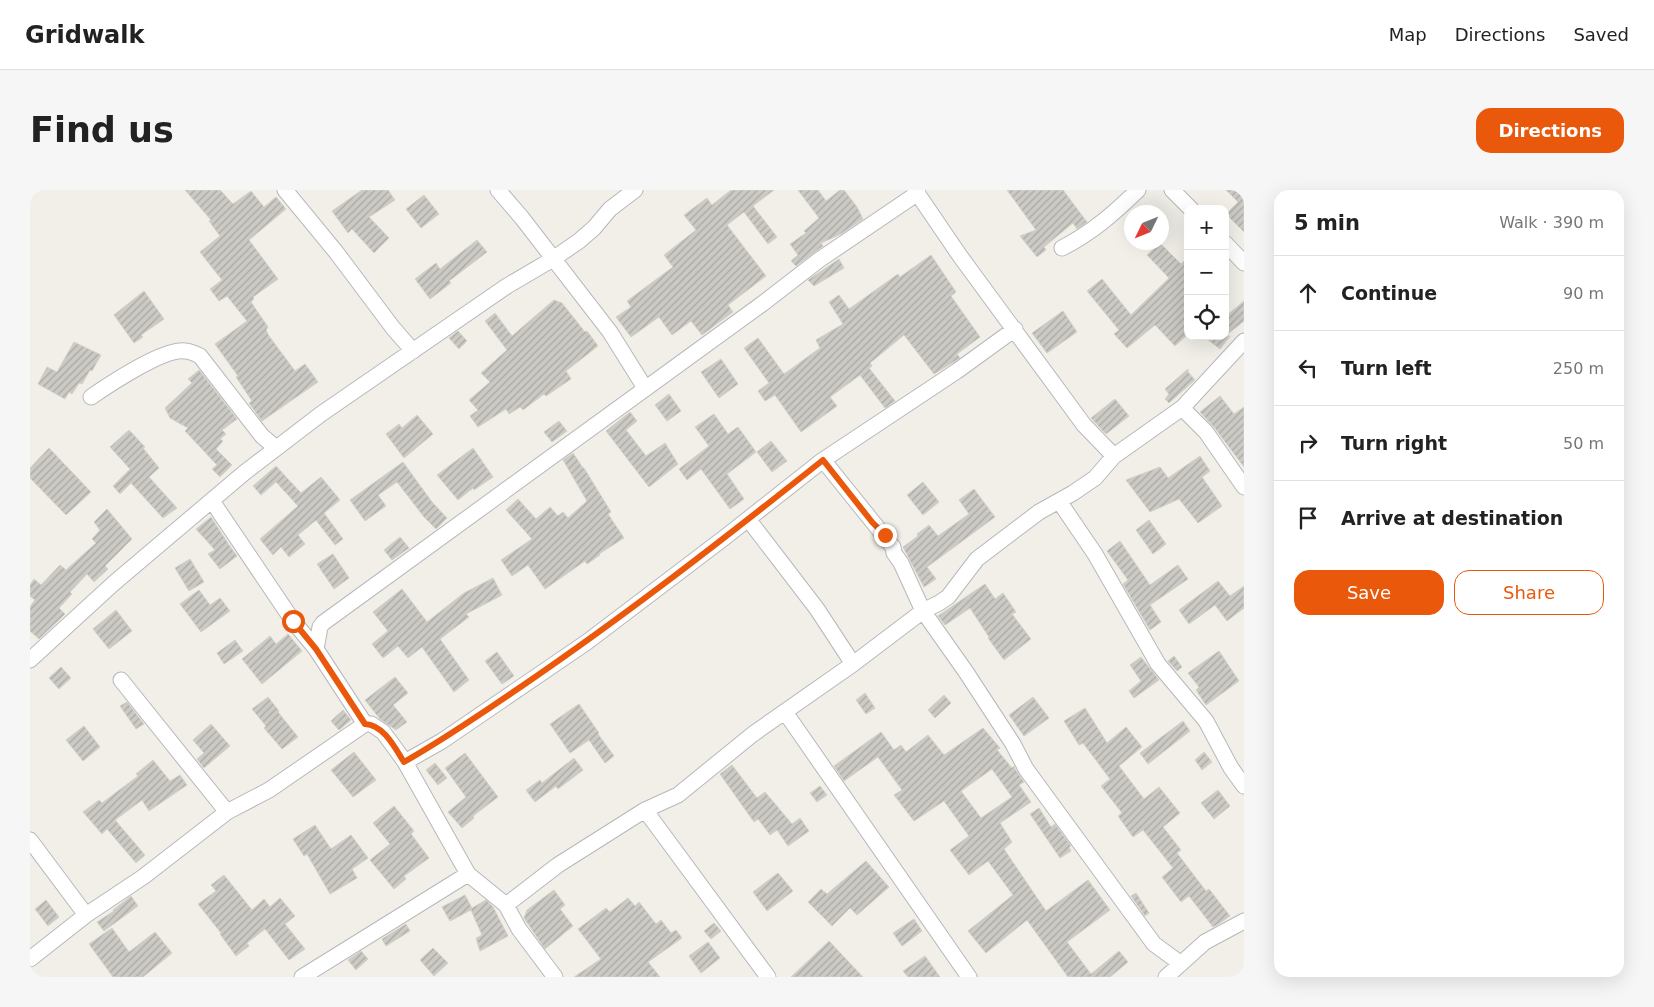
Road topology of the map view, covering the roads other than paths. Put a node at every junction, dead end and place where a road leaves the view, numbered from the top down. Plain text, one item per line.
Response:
1 (285, 190) edge
2 (498, 190) edge
3 (635, 190) edge
4 (1138, 190) edge
5 (1172, 190) edge
6 (916, 191) edge
7 (1187, 205) edge
8 (1229, 247) edge
9 (1062, 248) dead end
10 (553, 259) junction
11 (1244, 263) edge
12 (1015, 330) junction
13 (1244, 341) edge
14 (413, 351) junction
15 (645, 388) junction
16 (91, 397) dead end
17 (1182, 408) junction
18 (276, 448) junction
19 (1114, 456) junction
20 (823, 460) junction
21 (1244, 487) edge
22 (212, 501) junction
23 (1059, 501) junction
24 (748, 519) junction
25 (923, 611) junction
26 (316, 649) junction
27 (30, 660) edge
28 (853, 664) junction
29 (121, 680) dead end
30 (784, 712) junction
31 (365, 724) junction
32 (404, 762) junction
33 (1244, 786) edge
34 (645, 810) junction
35 (226, 812) junction
36 (30, 840) edge
37 (468, 874) junction
38 (506, 905) junction
39 (86, 915) junction
40 (1244, 921) edge
41 (30, 959) edge
42 (1180, 963) junction
43 (302, 977) edge
44 (555, 977) edge
45 (768, 977) edge
46 (969, 977) edge
47 (1166, 977) edge

1 - 14 street
2 - 10 street
3 - 10 street
4 - 9 street
5 - 7 street
6 - 12 street
6 - 15 street
8 - 11 street
10 - 14 street
10 - 15 street
12 - 19 street
12 - 20 street
13 - 17 street
14 - 18 street
15 - 26 street
16 - 18 street
17 - 19 street
17 - 21 street
18 - 22 street
19 - 23 street
20 - 24 street
20 - 25 street
22 - 26 street
22 - 27 street
23 - 25 street
23 - 33 street
24 - 28 street
24 - 32 street
25 - 28 street
25 - 42 street
26 - 31 street
28 - 30 street
29 - 35 street
30 - 34 street
30 - 46 street
31 - 32 street
31 - 35 street
32 - 37 street
34 - 38 street
34 - 45 street
35 - 39 street
36 - 39 street
37 - 38 street
37 - 43 street
38 - 44 street
39 - 41 street
40 - 42 street
42 - 47 street

